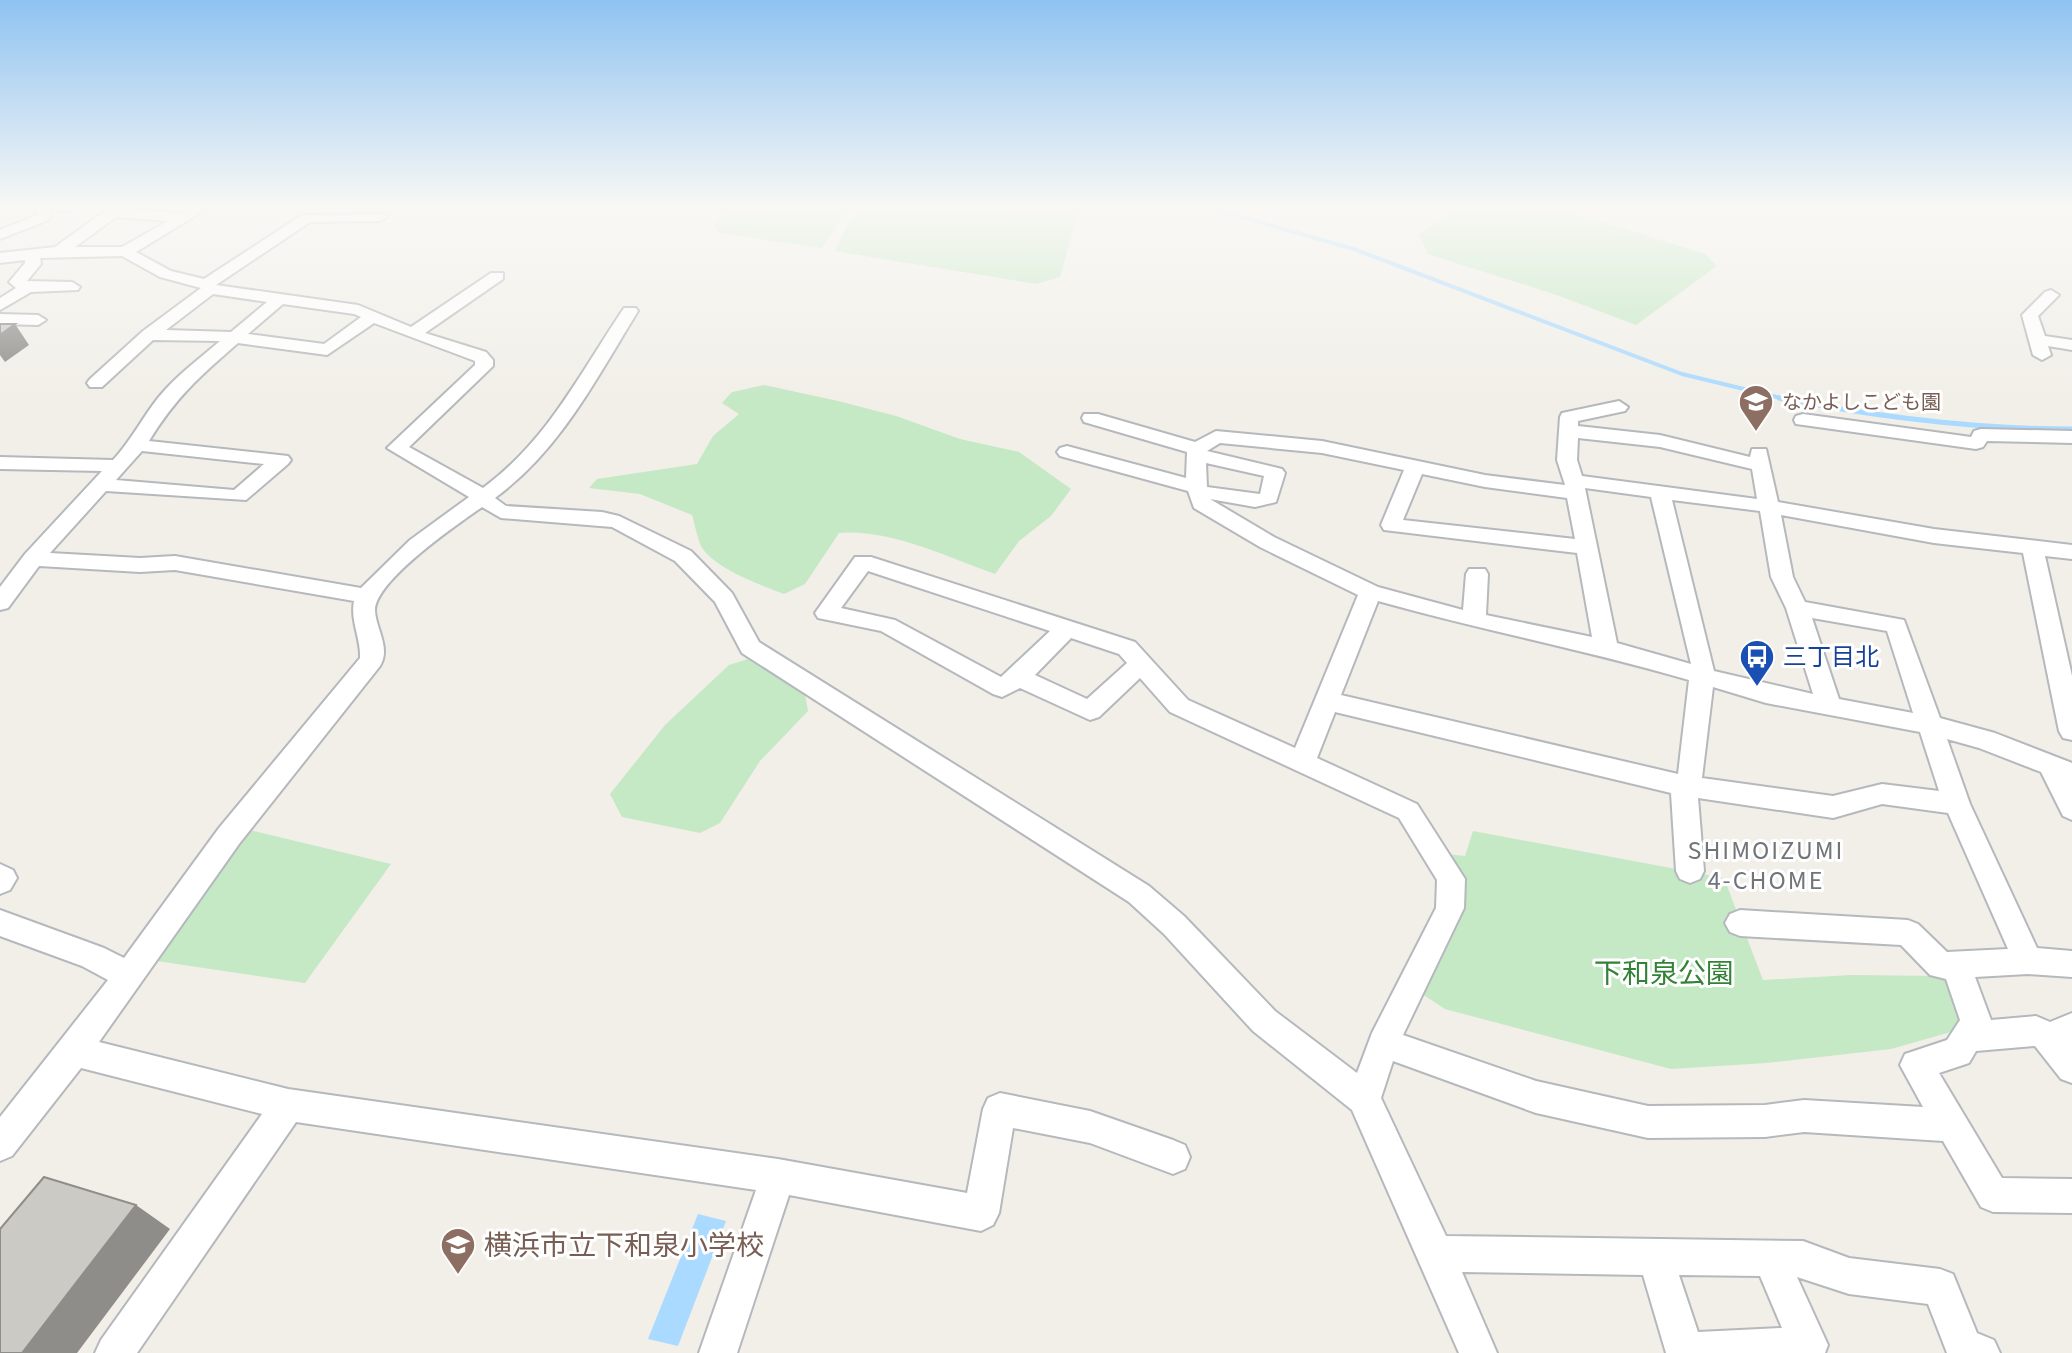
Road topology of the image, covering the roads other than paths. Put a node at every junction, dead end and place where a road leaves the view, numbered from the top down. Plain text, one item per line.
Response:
1 (27, 271) edge
2 (162, 271) edge
3 (230, 271) edge
4 (497, 276) dead end
5 (208, 286) junction
6 (28, 287) junction
7 (72, 287) dead end
8 (281, 298) junction
9 (2072, 301) edge
10 (0, 305) edge
11 (630, 311) dead end
12 (374, 316) junction
13 (0, 319) edge
14 (38, 320) dead end
15 (412, 334) junction
16 (149, 335) junction
17 (232, 337) junction
18 (2072, 345) edge
19 (96, 383) dead end
20 (1619, 407) dead end
21 (1091, 418) dead end
22 (1803, 420) dead end
23 (1568, 431) junction
24 (2072, 437) edge
25 (137, 445) junction
26 (1067, 452) dead end
27 (1197, 452) junction
28 (0, 463) edge
29 (119, 466) junction
30 (1415, 467) junction
31 (100, 485) junction
32 (1576, 487) junction
33 (1198, 489) junction
34 (1660, 493) junction
35 (480, 498) junction
36 (1766, 506) junction
37 (1587, 547) junction
38 (2032, 547) junction
39 (2072, 552) edge
40 (33, 559) junction
41 (1477, 574) dead end
42 (1370, 592) junction
43 (367, 596) junction
44 (0, 603) edge
45 (1797, 608) junction
46 (1474, 620) junction
47 (1068, 627) junction
48 (1606, 648) junction
49 (1140, 664) junction
50 (1019, 677) junction
51 (1700, 677) junction
52 (1328, 701) junction
53 (1829, 705) junction
54 (1931, 725) junction
55 (2072, 731) edge
56 (1303, 761) junction
57 (2061, 769) edge
58 (1684, 786) junction
59 (1957, 804) junction
60 (2072, 809) edge
61 (1690, 871) dead end
62 (0, 923) edge
63 (1740, 923) dead end
64 (2028, 961) junction
65 (2072, 964) edge
66 (1956, 965) junction
67 (129, 976) junction
68 (2061, 1032) edge
69 (1967, 1037) junction
70 (1383, 1043) junction
71 (74, 1051) junction
72 (2072, 1068) edge
73 (1364, 1099) junction
74 (288, 1105) junction
75 (1952, 1125) junction
76 (0, 1144) edge
77 (1173, 1157) dead end
78 (778, 1176) junction
79 (2072, 1196) edge
80 (1436, 1254) junction
81 (1655, 1256) junction
82 (1770, 1258) junction
83 (114, 1353) edge
84 (718, 1353) edge
85 (1478, 1353) edge
86 (1981, 1353) edge

1 - 6 street
2 - 5 street
3 - 5 street
4 - 15 street
5 - 8 street
5 - 16 street
6 - 7 street
6 - 10 street
8 - 12 street
8 - 17 street
9 - 18 street
11 - 35 street
12 - 15 street
12 - 17 street
13 - 14 street
15 - 35 street
16 - 17 street
16 - 19 street
17 - 25 street
20 - 23 street
21 - 27 street
22 - 24 street
23 - 32 street
23 - 36 street
25 - 29 street
25 - 31 street
26 - 33 street
27 - 30 street
27 - 33 street
27 - 33 street
28 - 29 street
29 - 31 street
30 - 32 street
30 - 37 street
31 - 40 street
32 - 34 street
32 - 37 street
33 - 42 street
34 - 36 street
34 - 51 street
35 - 43 street
35 - 73 street
36 - 38 street
36 - 45 street
37 - 48 street
38 - 39 street
38 - 55 street
40 - 43 street
40 - 44 street
41 - 46 street
42 - 46 street
42 - 52 street
43 - 67 street
45 - 53 street
45 - 54 street
46 - 48 street
47 - 49 street
47 - 50 street
47 - 50 street
48 - 51 street
49 - 50 street
49 - 56 street
51 - 53 street
51 - 58 street
52 - 56 street
52 - 58 street
53 - 54 street
54 - 57 street
54 - 59 street
56 - 70 street
57 - 60 street
58 - 59 street
58 - 61 street
59 - 64 street
62 - 67 street
63 - 66 street
64 - 65 street
64 - 66 street
66 - 69 street
67 - 71 street
68 - 69 street
68 - 72 street
69 - 75 street
70 - 73 street
70 - 75 street
71 - 74 street
71 - 76 street
73 - 80 street
74 - 78 street
74 - 83 street
75 - 79 street
77 - 78 street
78 - 84 street
80 - 81 street
80 - 85 street
81 - 82 street
81 - 82 street
82 - 86 street

